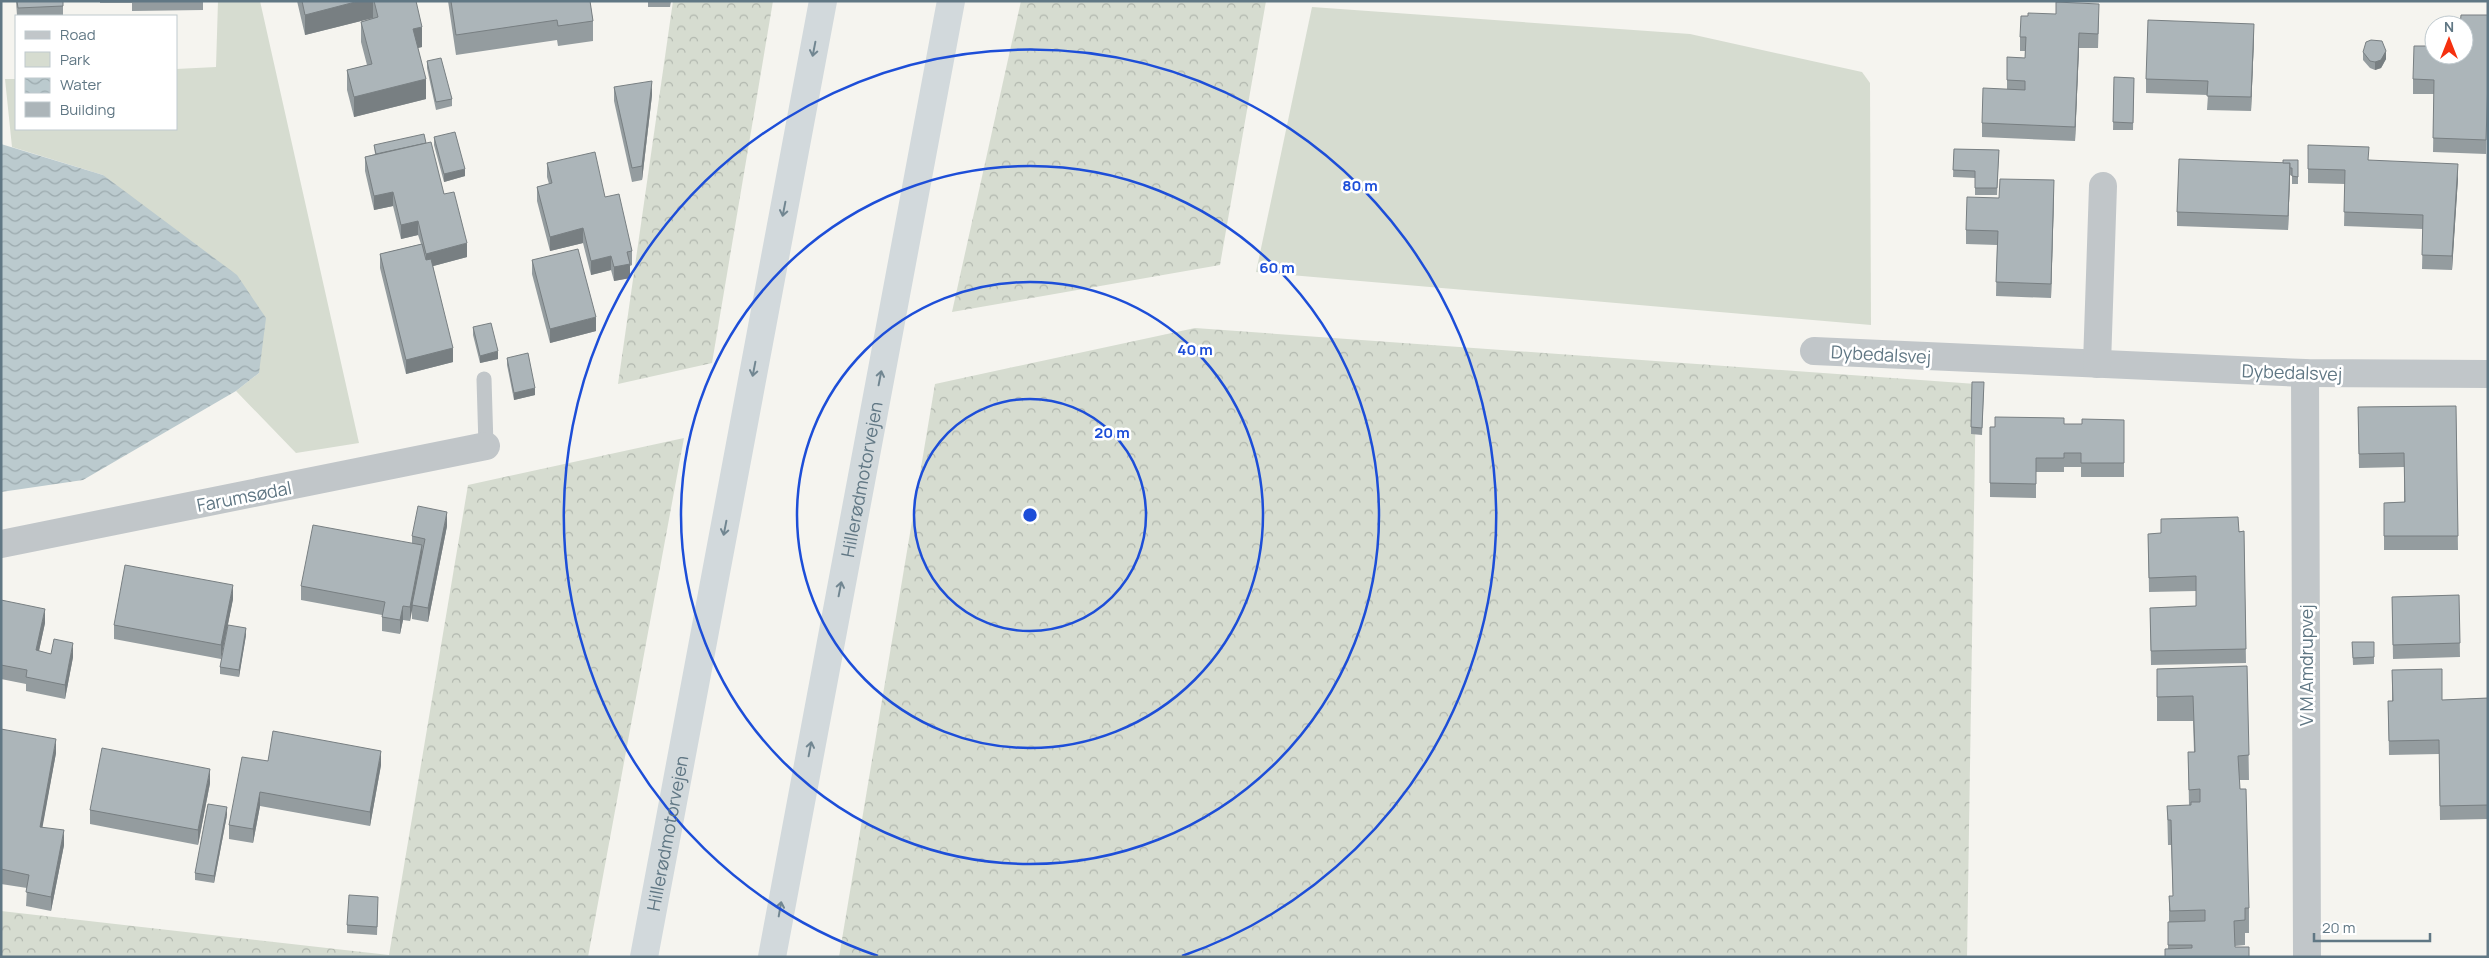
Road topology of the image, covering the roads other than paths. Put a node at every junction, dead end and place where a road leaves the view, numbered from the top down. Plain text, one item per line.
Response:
1 (822, 1) edge
2 (951, 1) edge
3 (2103, 186) dead end
4 (1814, 351) dead end
5 (2096, 364) junction
6 (2305, 374) junction
7 (2488, 374) edge
8 (484, 379) dead end
9 (486, 446) joint
10 (1, 544) edge
11 (644, 957) edge
12 (772, 957) edge
13 (2307, 957) edge

1 -> 11 highway, Hillerødmotorvejen
12 -> 2 highway, Hillerødmotorvejen
3 - 5 street
4 - 5 street, Dybedalsvej
5 - 6 street, Dybedalsvej
6 - 7 street, Dybedalsvej
6 - 13 street, V M Amdrupvej
8 - 9 lane
9 - 10 street, Farumsødal

